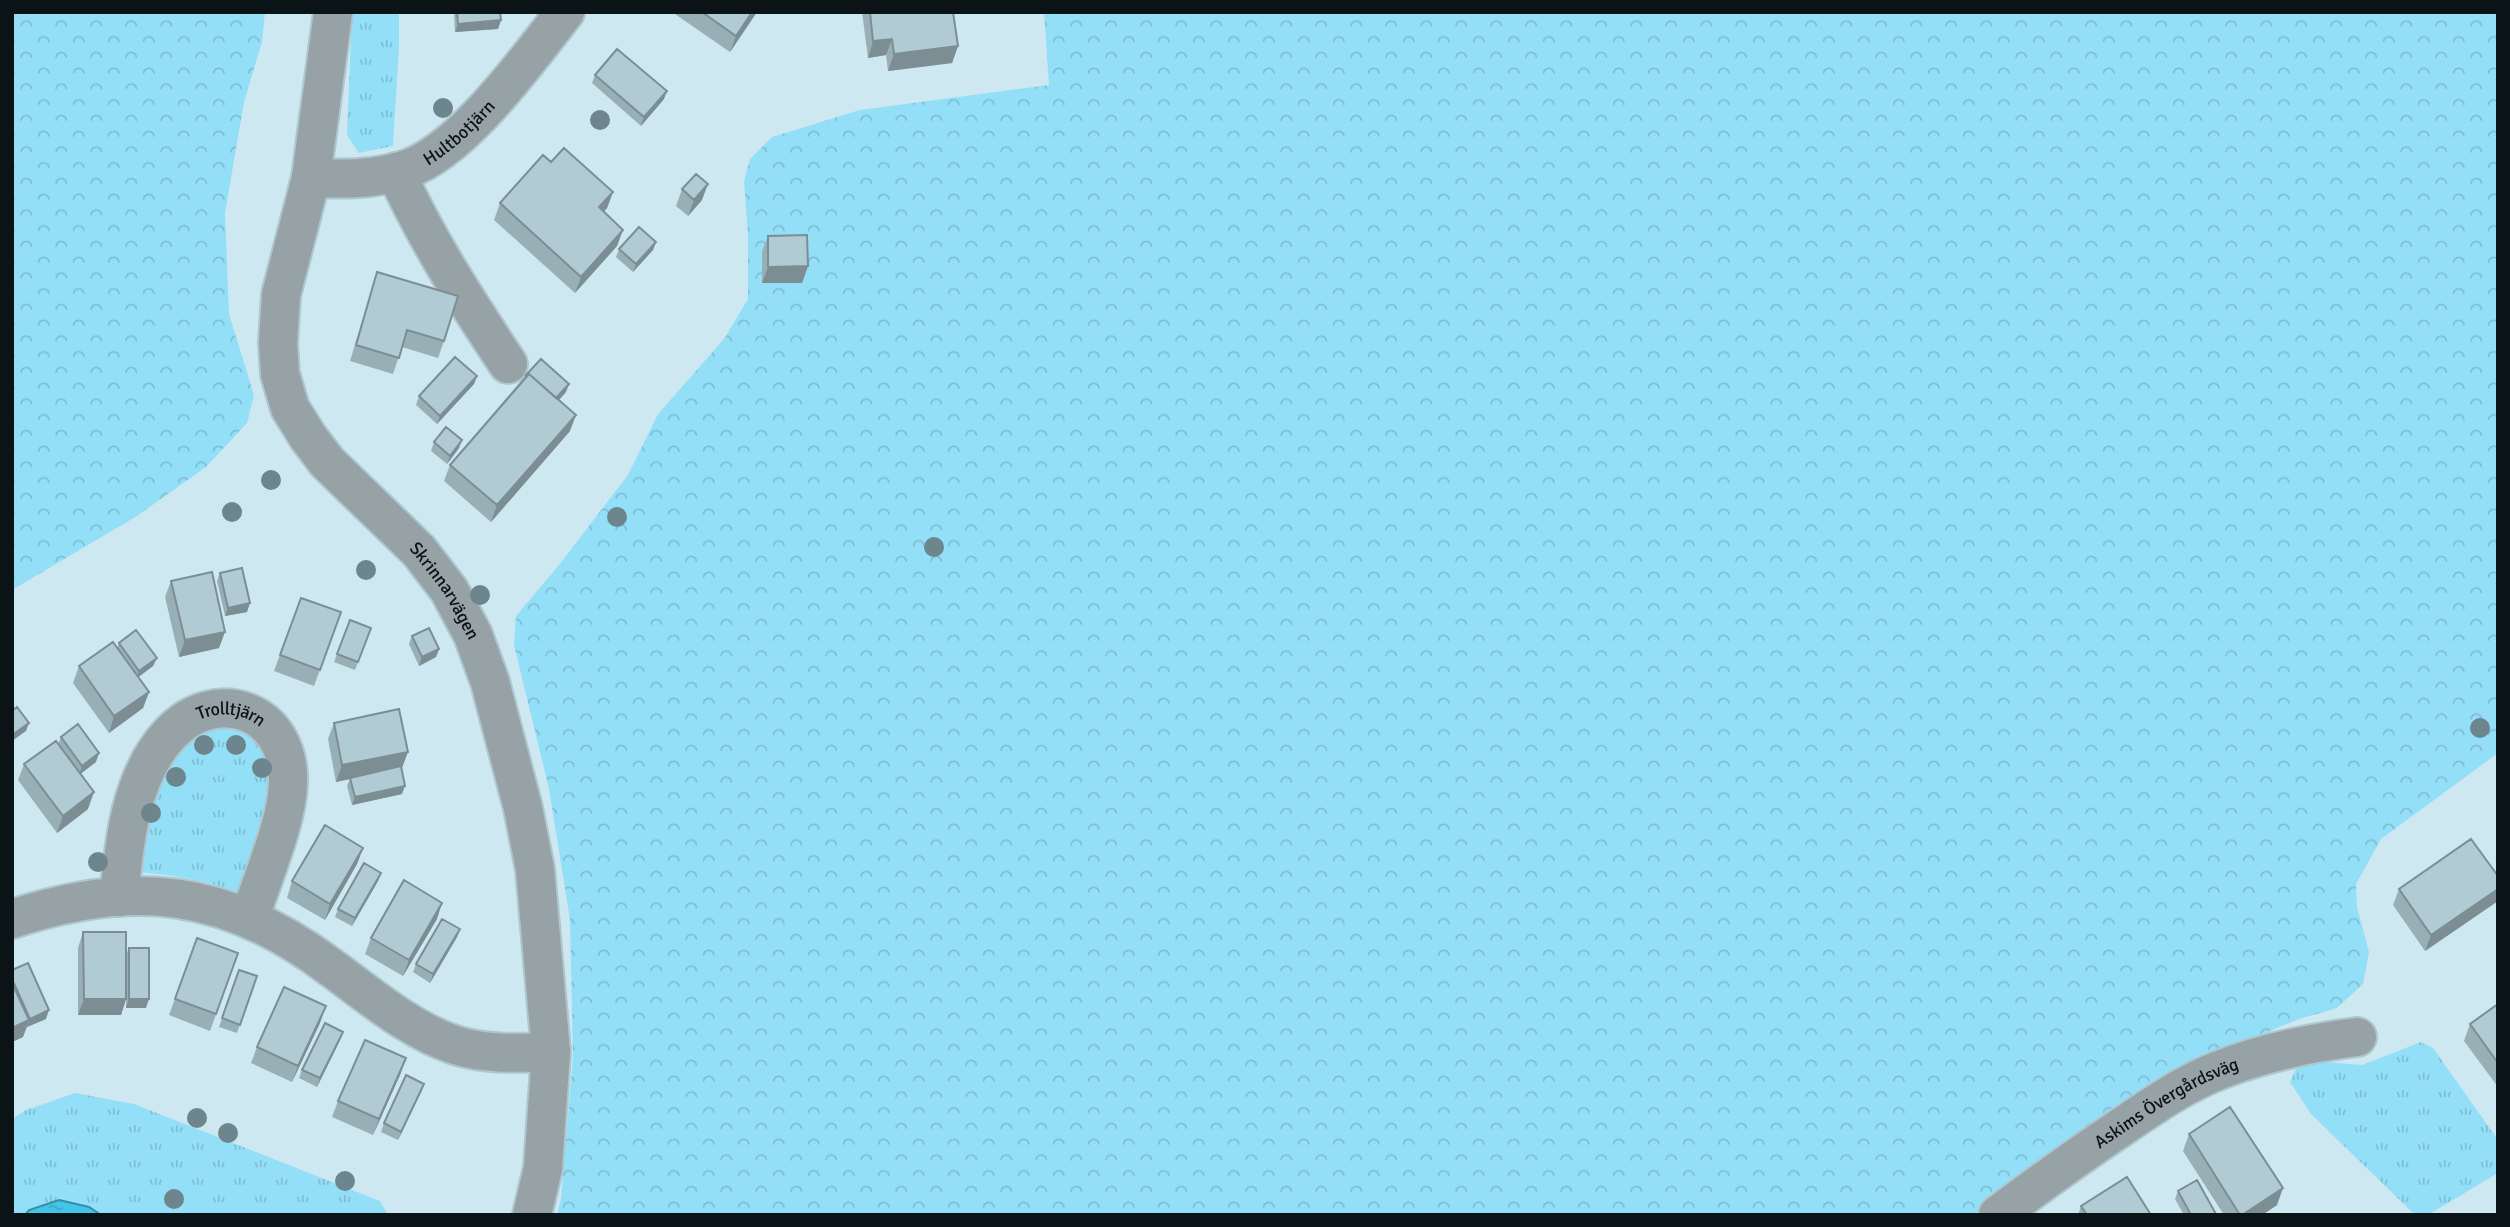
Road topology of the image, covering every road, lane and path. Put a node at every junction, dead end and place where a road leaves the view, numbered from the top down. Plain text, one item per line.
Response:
1 (333, 12) edge
2 (565, 12) edge
3 (396, 172) junction
4 (311, 178) junction
5 (508, 365) dead end
6 (119, 897) junction
7 (250, 917) junction
8 (12, 919) edge
9 (2357, 1037) dead end
10 (551, 1052) junction
11 (532, 1215) edge
12 (1998, 1215) edge

1 - 4 street, Skrinnarvägen
2 - 3 street, Hultbotjärn
3 - 4 street, Hultbotjärn
3 - 5 street
4 - 10 street, Skrinnarvägen
6 - 7 street
6 - 7 street, Trolltjärn
6 - 8 street
7 - 10 street
9 - 12 street, Askims Övergårdsväg
10 - 11 street, Skrinnarvägen

